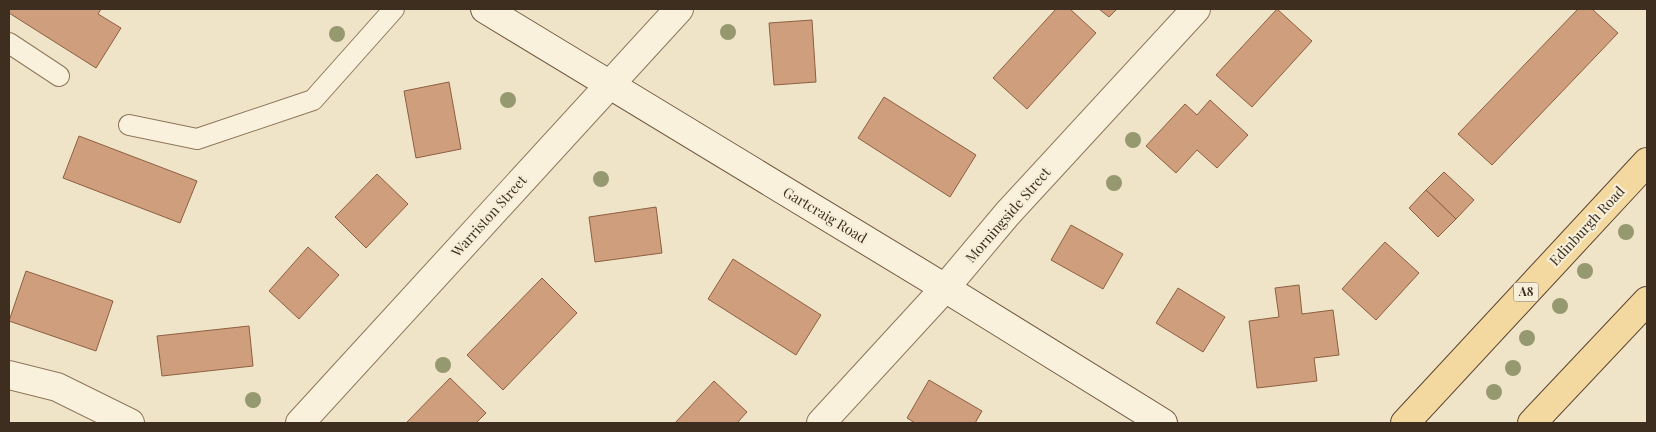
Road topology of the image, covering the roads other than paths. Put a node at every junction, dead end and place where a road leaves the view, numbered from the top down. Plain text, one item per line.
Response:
1 (394, 9) edge
2 (485, 9) edge
3 (679, 9) edge
4 (1196, 9) edge
5 (9, 43) edge
6 (59, 76) dead end
7 (610, 83) junction
8 (129, 125) dead end
9 (1647, 162) edge
10 (945, 288) junction
11 (1647, 301) edge
12 (9, 375) edge
13 (130, 423) edge
14 (300, 423) edge
15 (821, 423) edge
16 (1163, 423) edge
17 (1405, 423) edge
18 (1532, 423) edge

1 - 8 lane
2 - 7 street, Gartcraig Road
3 - 7 street, Warriston Street
4 - 10 street, Morningside Street
5 - 6 lane
7 - 10 street, Gartcraig Road
7 - 14 street, Warriston Street
9 - 17 main road, Edinburgh Road / A8
10 - 15 street, Morningside Street
10 - 16 street, Gartcraig Road
11 - 18 main road
12 - 13 street

